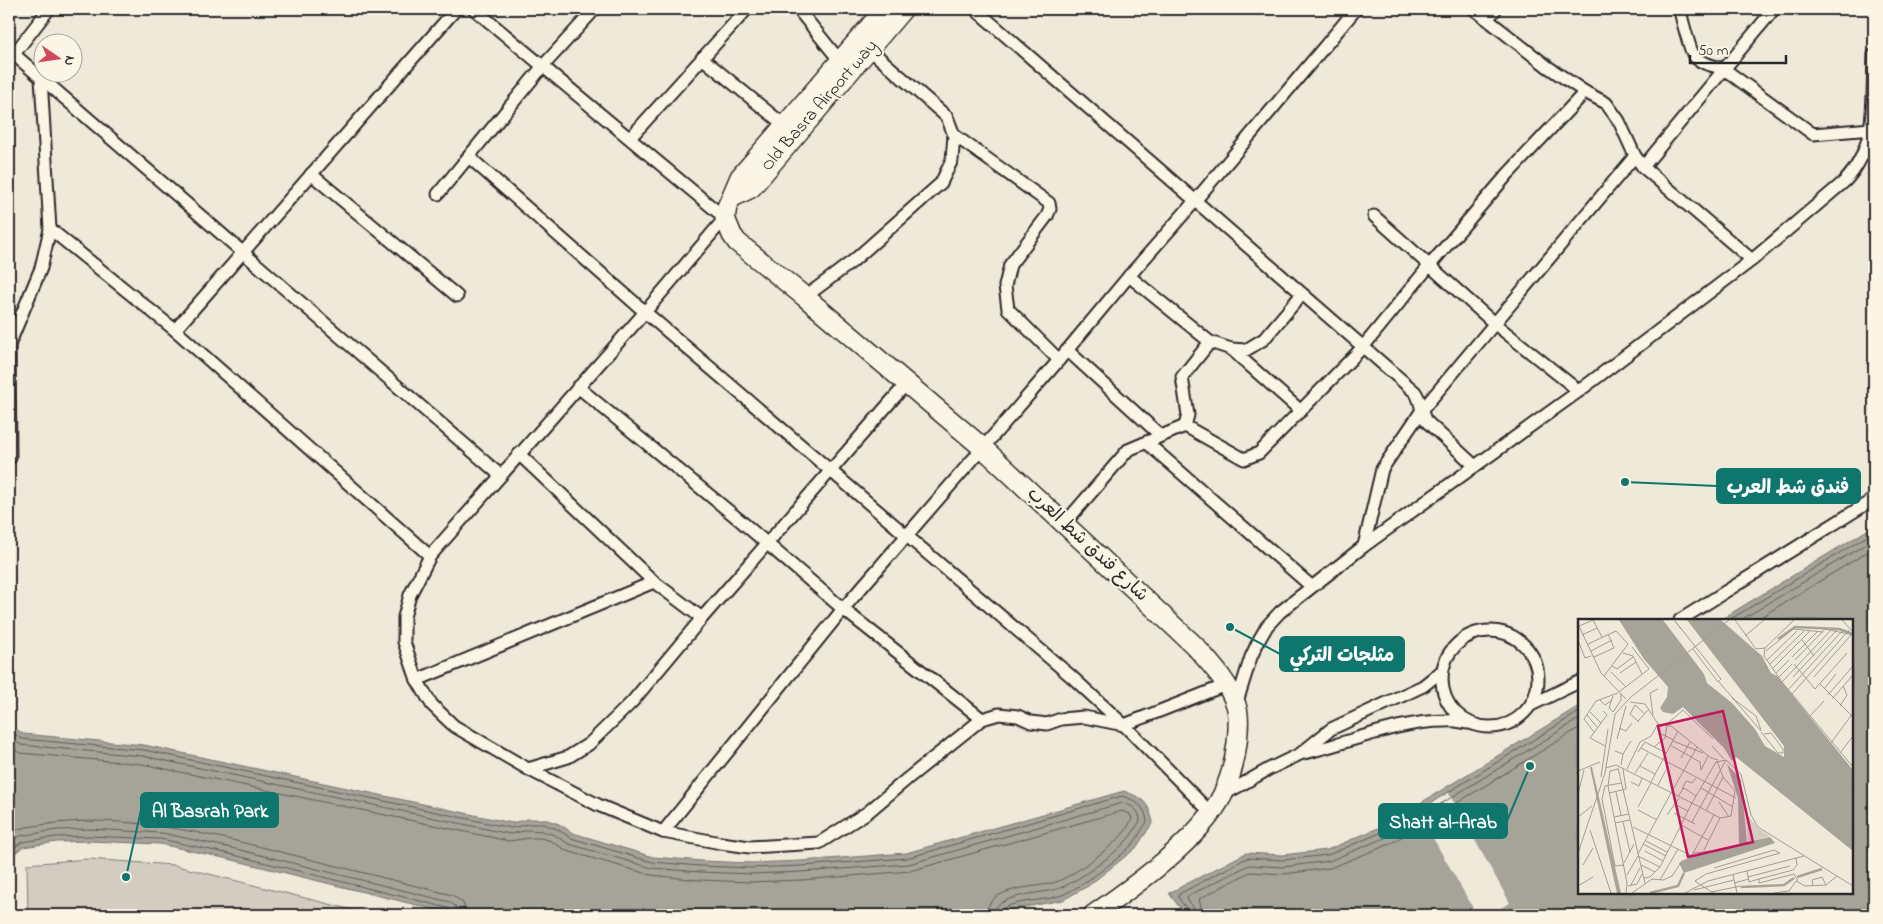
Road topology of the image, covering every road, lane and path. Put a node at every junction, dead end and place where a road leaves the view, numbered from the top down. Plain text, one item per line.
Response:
1 (49, 9) edge
2 (456, 9) edge
3 (474, 9) edge
4 (595, 9) edge
5 (798, 9) edge
6 (885, 9) edge
7 (903, 9) edge
8 (976, 9) edge
9 (1356, 9) edge
10 (1474, 9) edge
11 (1496, 9) edge
12 (1680, 9) edge
13 (1774, 9) edge
14 (740, 11) edge
15 (1487, 19) junction
16 (869, 49) junction
17 (11, 52) edge
18 (1874, 55) edge
19 (702, 58) junction
20 (840, 62) junction
21 (543, 66) junction
22 (1724, 69) junction
23 (32, 70) edge
24 (41, 82) edge
25 (46, 82) edge
26 (1585, 92) junction
27 (1873, 104) edge
28 (784, 125) junction
29 (1871, 129) junction
30 (954, 135) junction
31 (630, 138) junction
32 (1635, 156) junction
33 (468, 157) junction
34 (1643, 167) junction
35 (311, 174) junction
36 (438, 194) dead end
37 (733, 197) junction
38 (1195, 201) junction
39 (1374, 216) dead end
40 (725, 218) junction
41 (50, 229) junction
42 (242, 252) junction
43 (1752, 260) junction
44 (1430, 265) junction
45 (1129, 276) junction
46 (1302, 294) junction
47 (457, 296) dead end
48 (805, 296) junction
49 (645, 312) junction
50 (1495, 324) junction
51 (175, 330) junction
52 (9, 332) edge
53 (1210, 342) junction
54 (9, 346) edge
55 (1363, 347) junction
56 (1231, 349) junction
57 (1067, 350) junction
58 (1059, 360) junction
59 (907, 383) junction
60 (578, 388) junction
61 (1579, 391) junction
62 (1301, 410) junction
63 (1422, 410) junction
64 (1185, 426) junction
65 (1160, 435) junction
66 (1146, 442) junction
67 (983, 448) junction
68 (519, 454) junction
69 (10, 458) edge
70 (1476, 466) junction
71 (831, 472) junction
72 (500, 476) junction
73 (1874, 500) edge
74 (1065, 523) junction
75 (905, 536) junction
76 (768, 545) junction
77 (1364, 546) junction
78 (430, 556) junction
79 (654, 582) junction
80 (1311, 586) junction
81 (842, 608) junction
82 (702, 618) junction
83 (1682, 619) edge
84 (1442, 671) junction
85 (417, 680) junction
86 (1578, 682) edge
87 (1226, 685) junction
88 (1236, 705) junction
89 (1530, 705) junction
90 (982, 719) junction
91 (1472, 724) junction
92 (1124, 725) junction
93 (1300, 754) junction
94 (528, 769) junction
95 (1222, 796) junction
96 (1211, 813) junction
97 (663, 832) junction
98 (1093, 915) edge

1 - 17 street
2 - 35 street
3 - 21 street
4 - 21 street
5 - 20 street
6 - 20 main road, Old Basra Airport way
7 - 16 main road, Old Basra Airport way
8 - 38 street
9 - 38 street
10 - 15 street
11 - 15 street
12 - 22 street
13 - 22 street
14 - 19 street
15 - 26 street
16 - 30 street
16 - 37 main road, Old Basra Airport way
17 - 23 street
18 - 27 street
19 - 28 street
19 - 31 street
20 - 28 main road, Old Basra Airport way
21 - 31 street
21 - 33 street
22 - 29 street
22 - 34 street
24 - 41 street
25 - 42 street
26 - 32 street
26 - 44 street
27 - 29 street
28 - 37 main road, Old Basra Airport way
29 - 43 street
30 - 48 street
30 - 58 street
31 - 40 street
32 - 34 street
32 - 50 street
33 - 36 street
33 - 49 street
34 - 43 street
35 - 42 street
35 - 47 street
37 - 40 main road, Old Basra Airport way
38 - 45 street
38 - 46 street
39 - 44 street
40 - 48 main road, شارع فندق شط العرب
40 - 49 street
41 - 51 street
41 - 54 street
42 - 51 street
42 - 72 street
43 - 61 street
44 - 50 street
44 - 55 street
45 - 53 street
45 - 57 street
46 - 55 street
46 - 56 street
48 - 59 main road, شارع فندق شط العرب
49 - 60 street
49 - 71 street
50 - 61 street
50 - 63 street
51 - 78 street
52 - 54 street
53 - 56 street
53 - 64 street
54 - 69 street
55 - 62 street
55 - 63 street
56 - 62 street
57 - 58 street
57 - 65 street
58 - 67 street
59 - 67 main road, شارع فندق شط العرب
59 - 71 street
60 - 68 street
60 - 76 street
61 - 70 street
62 - 64 street
63 - 70 street
63 - 77 street
64 - 65 street
65 - 66 street
66 - 74 street
66 - 80 street
67 - 74 main road, شارع فندق شط العرب
67 - 75 street
68 - 72 street
68 - 79 street
70 - 77 street
71 - 75 street
71 - 76 street
72 - 78 street
73 - 83 street
74 - 87 main road, شارع فندق شط العرب
75 - 81 street
75 - 92 street
76 - 81 street
76 - 82 street
77 - 80 street
78 - 85 street
79 - 82 street
79 - 85 street
80 - 88 street
81 - 90 street
81 - 97 street
82 - 94 street
84 - 89 street
84 - 91 street
84 - 93 street
85 - 94 street
86 - 89 street
87 - 88 main road, شارع فندق شط العرب
87 - 92 street
88 - 95 main road, شارع فندق شط العرب
89 - 91 street
90 - 92 street
90 - 97 street
91 - 93 street
92 - 96 street
93 - 95 street
94 - 97 street
95 - 96 main road, شارع فندق شط العرب
96 - 98 main road, شارع فندق شط العرب

